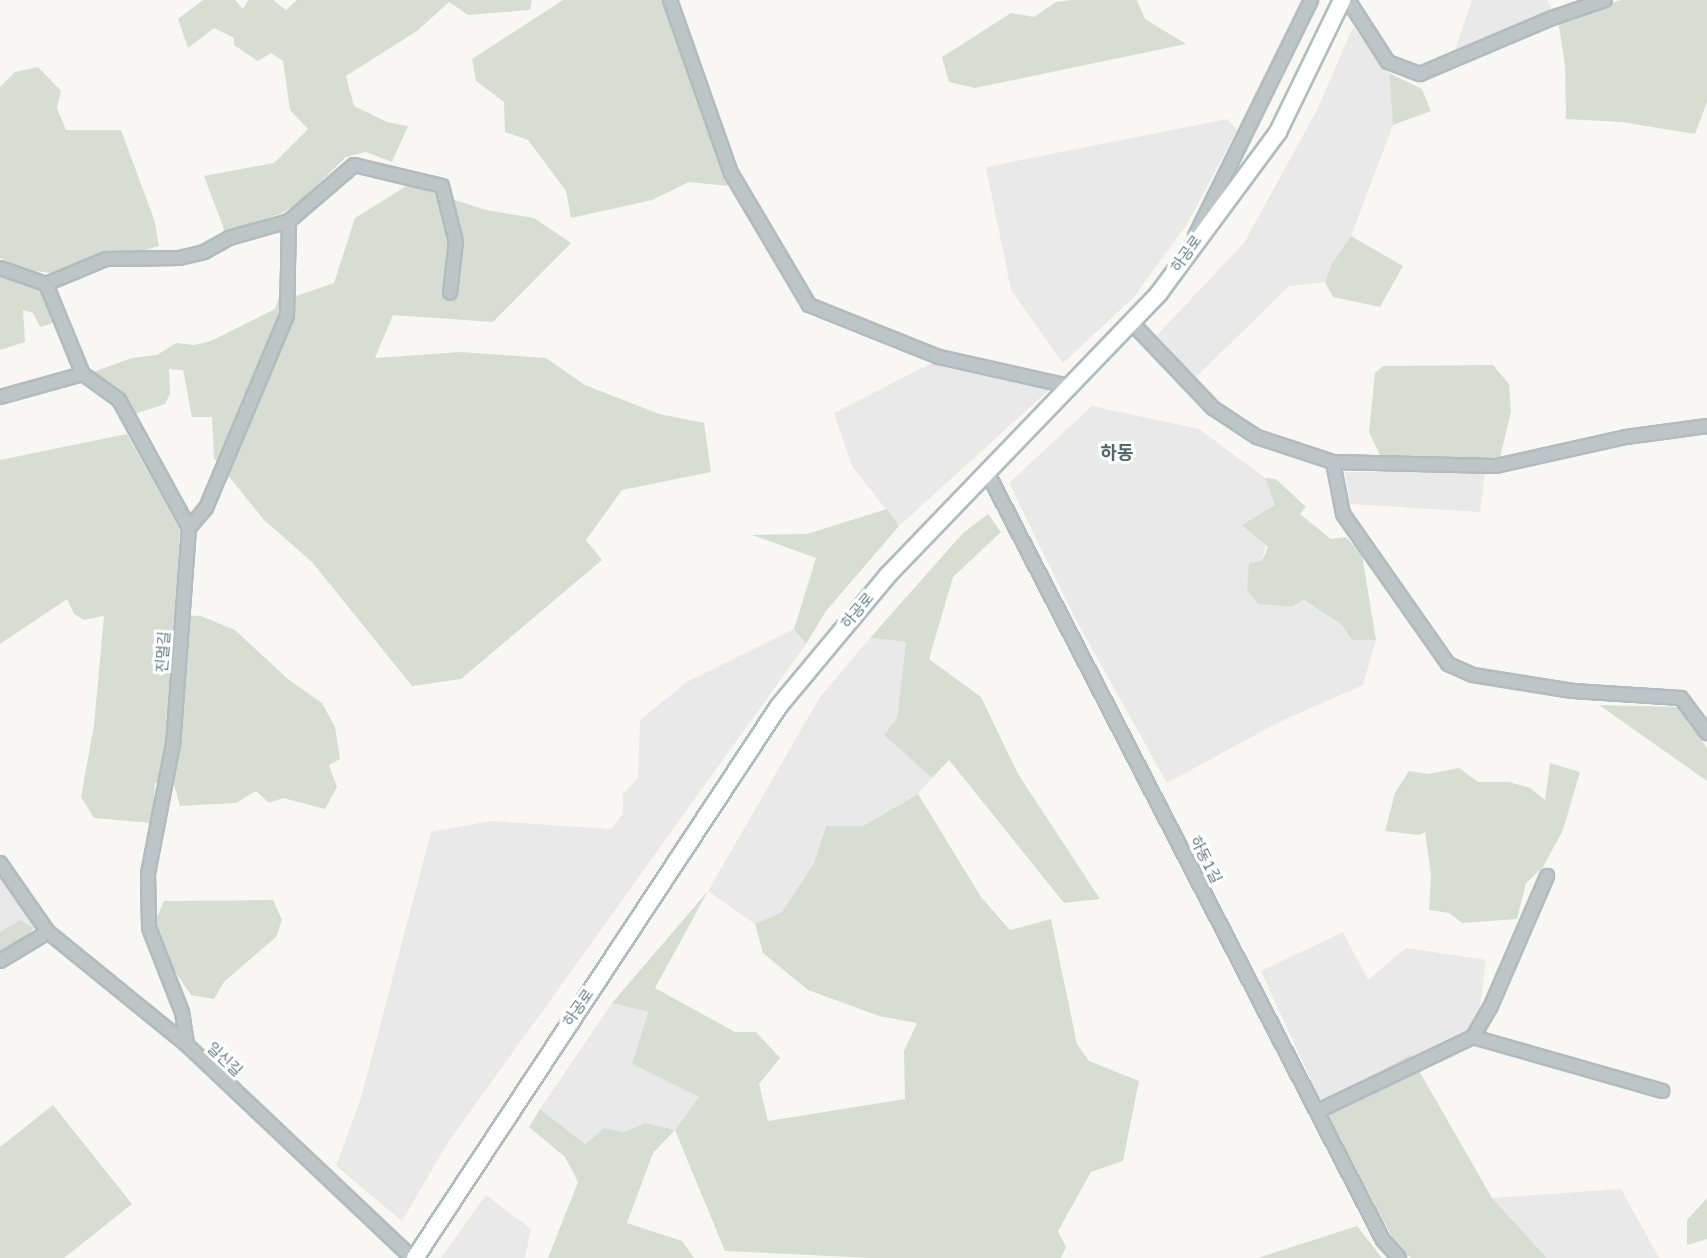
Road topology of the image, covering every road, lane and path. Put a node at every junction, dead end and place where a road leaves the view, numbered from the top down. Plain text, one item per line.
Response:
1 (670, 0) edge
2 (1311, 0) edge
3 (1342, 0) edge
4 (1347, 0) edge
5 (1605, 0) edge
6 (289, 221) junction
7 (1188, 251) junction
8 (0, 268) edge
9 (46, 284) junction
10 (450, 293) dead end
11 (1133, 324) junction
12 (82, 374) junction
13 (1069, 386) junction
14 (0, 397) edge
15 (1707, 426) edge
16 (1333, 462) junction
17 (988, 474) junction
18 (189, 528) junction
19 (1707, 734) edge
20 (0, 863) edge
21 (1547, 876) dead end
22 (48, 932) junction
23 (0, 961) edge
24 (1473, 1037) junction
25 (187, 1045) junction
26 (1662, 1092) dead end
27 (1318, 1111) junction
28 (413, 1258) edge
29 (1399, 1258) edge

1 - 13 street
2 - 7 street
3 - 7 main road, 하공로
4 - 5 street
6 - 9 street
6 - 10 street
6 - 18 street
7 - 11 main road, 하공로
8 - 9 street
9 - 12 street
11 - 13 main road, 하공로
11 - 16 street
12 - 14 street
12 - 18 street
13 - 17 main road, 하공로
15 - 16 street
16 - 19 street
17 - 27 street, 하동1길
17 - 28 main road, 하공로
18 - 25 street, 진멀길
20 - 22 street, 일신길
21 - 24 street
22 - 23 street
22 - 25 street, 일신길
24 - 26 street
24 - 27 street
25 - 28 street, 일신길
27 - 29 street, 하동1길

